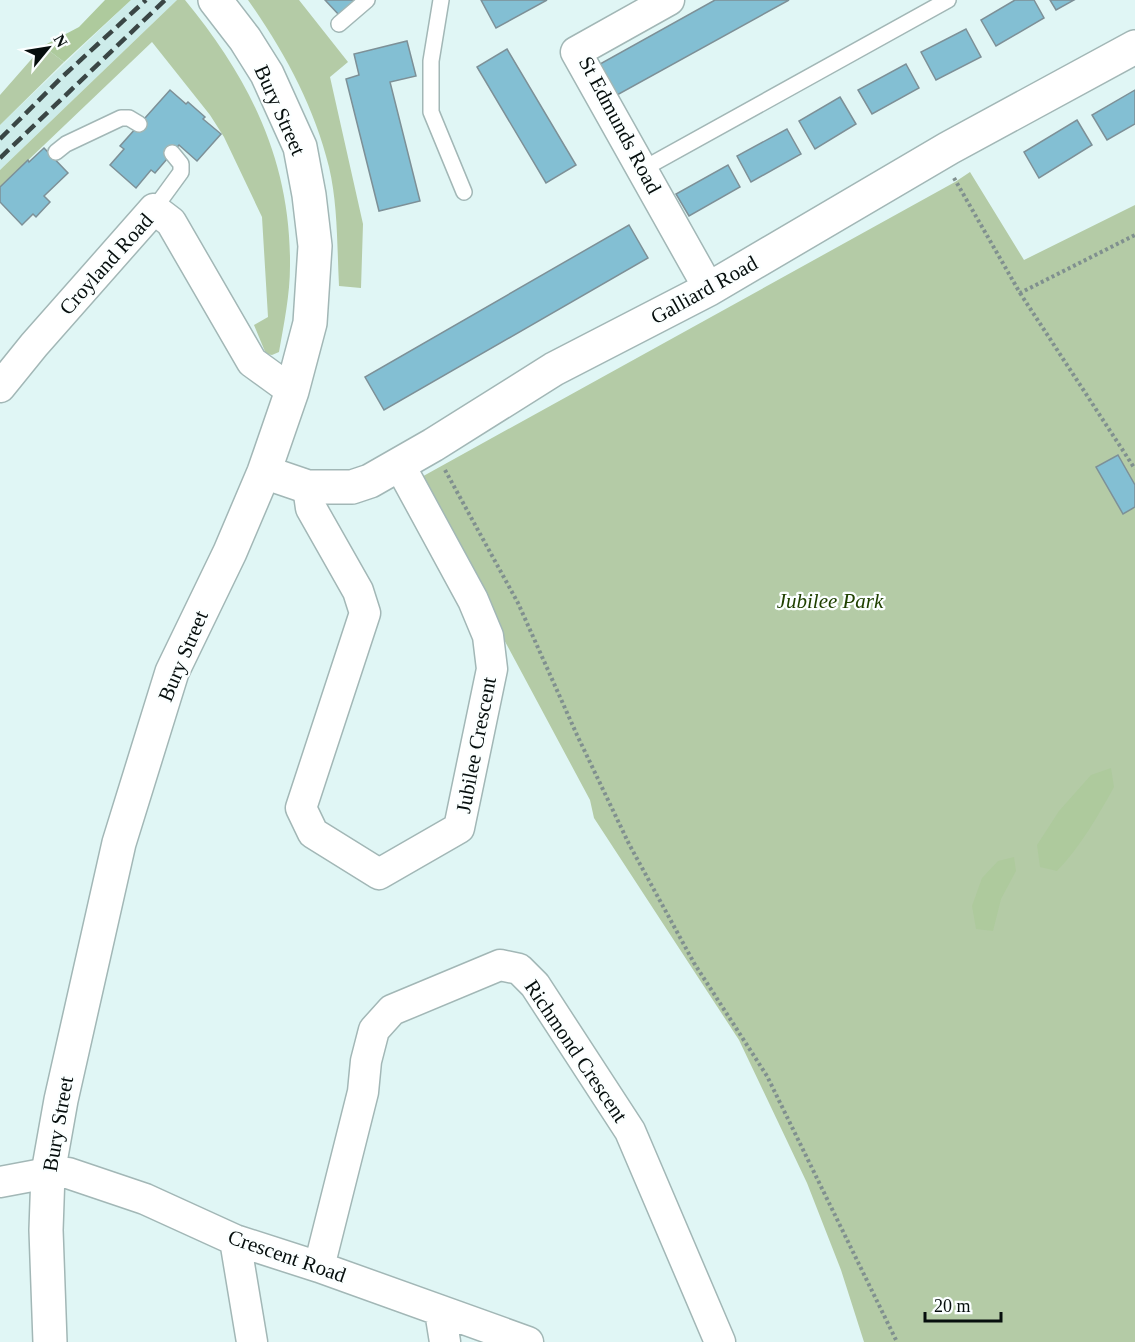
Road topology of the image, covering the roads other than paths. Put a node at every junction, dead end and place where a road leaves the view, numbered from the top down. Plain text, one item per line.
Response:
1 (215, 0) edge
2 (367, 0) edge
3 (441, 0) edge
4 (669, 0) edge
5 (948, 0) edge
6 (339, 24) dead end
7 (1135, 47) edge
8 (139, 124) dead end
9 (56, 152) dead end
10 (172, 153) dead end
11 (643, 169) junction
12 (464, 192) dead end
13 (154, 209) junction
14 (709, 289) junction
15 (0, 387) edge
16 (292, 391) junction
17 (399, 464) junction
18 (264, 472) junction
19 (308, 487) junction
20 (48, 1173) junction
21 (0, 1182) edge
22 (235, 1240) junction
23 (320, 1267) junction
24 (440, 1311) junction
25 (50, 1342) edge
26 (252, 1342) edge
27 (445, 1342) edge
28 (528, 1342) edge
29 (720, 1342) edge

1 - 16 street, Bury Street
2 - 6 lane
3 - 12 lane
4 - 11 street, St Edmunds Road
5 - 11 lane
7 - 14 street, Galliard Road
8 - 9 lane
10 - 13 lane
11 - 14 street, St Edmunds Road
13 - 15 street, Croyland Road
13 - 16 street, Croyland Road
14 - 17 street, Galliard Road
16 - 18 street, Bury Street
17 - 19 street, Galliard Road
17 - 19 street, Jubilee Crescent
18 - 19 street, Galliard Road
18 - 20 street, Bury Street
20 - 21 street, Crescent Road
20 - 22 street, Crescent Road
20 - 25 street, Bury Street
22 - 23 street, Crescent Road
22 - 26 street
23 - 24 street, Crescent Road
23 - 29 street, Richmond Crescent
24 - 27 street
24 - 28 street, Crescent Road

